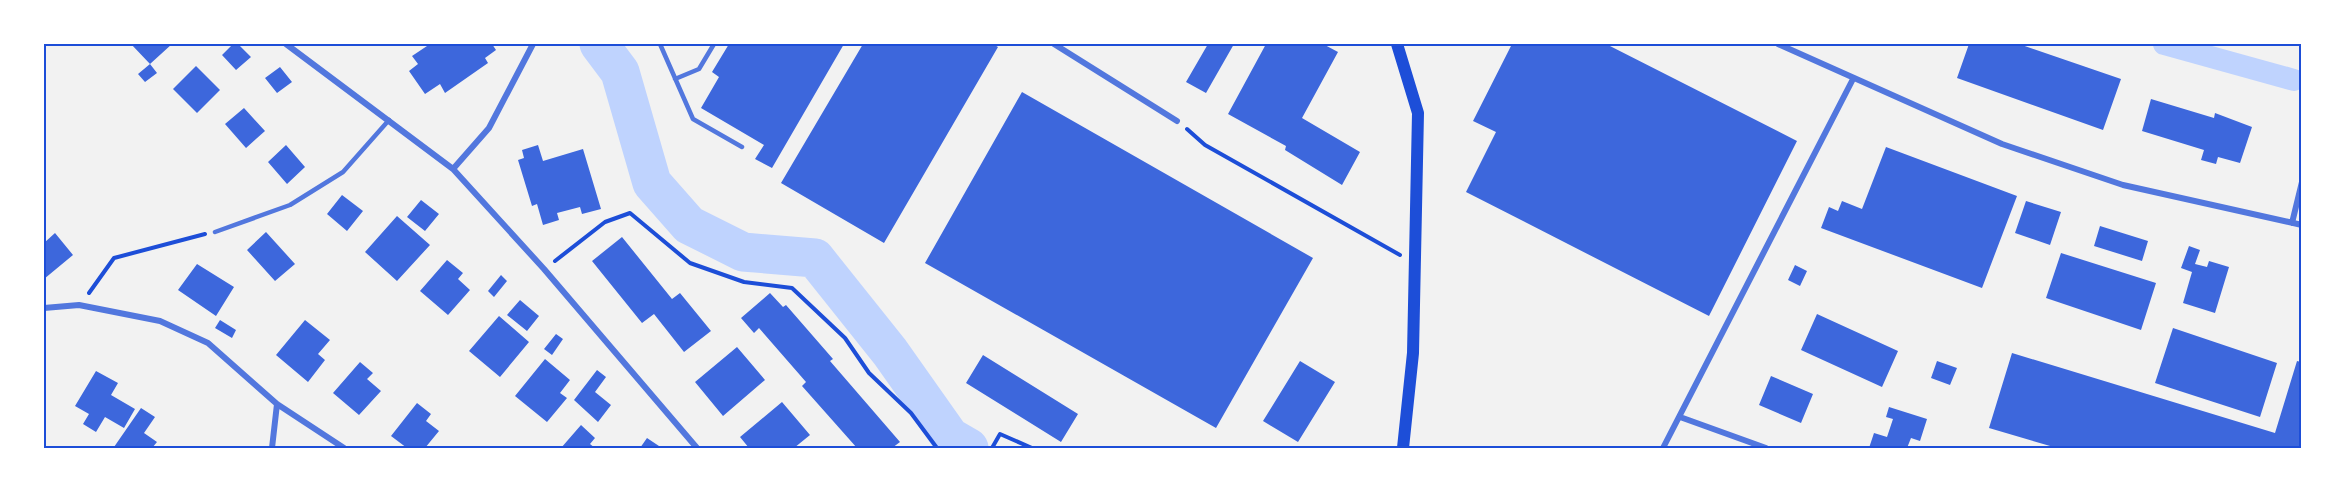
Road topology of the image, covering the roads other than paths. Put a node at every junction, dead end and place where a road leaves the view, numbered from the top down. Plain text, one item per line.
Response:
1 (286, 44) edge
2 (660, 44) edge
3 (714, 44) edge
4 (1054, 44) edge
5 (1397, 44) edge
6 (1778, 44) edge
7 (532, 45) edge
8 (675, 79) junction
9 (1853, 79) junction
10 (389, 120) junction
11 (1177, 121) road end
12 (742, 147) dead end
13 (453, 169) junction
14 (2301, 182) edge
15 (2292, 223) junction
16 (2301, 225) edge
17 (215, 231) road end
18 (44, 308) edge
19 (277, 404) junction
20 (1680, 417) junction
21 (272, 448) edge
22 (344, 448) edge
23 (697, 448) edge
24 (1403, 448) edge
25 (1663, 448) edge
26 (1766, 448) edge

1 - 10 street
2 - 8 lane
3 - 8 lane
4 - 11 street
5 - 24 main road
6 - 9 street
7 - 13 street
8 - 12 lane
9 - 15 street
9 - 20 street
10 - 13 street
10 - 17 lane
13 - 23 street
14 - 15 street
15 - 16 street
18 - 19 street
19 - 21 street
19 - 22 street
20 - 25 street
20 - 26 street

